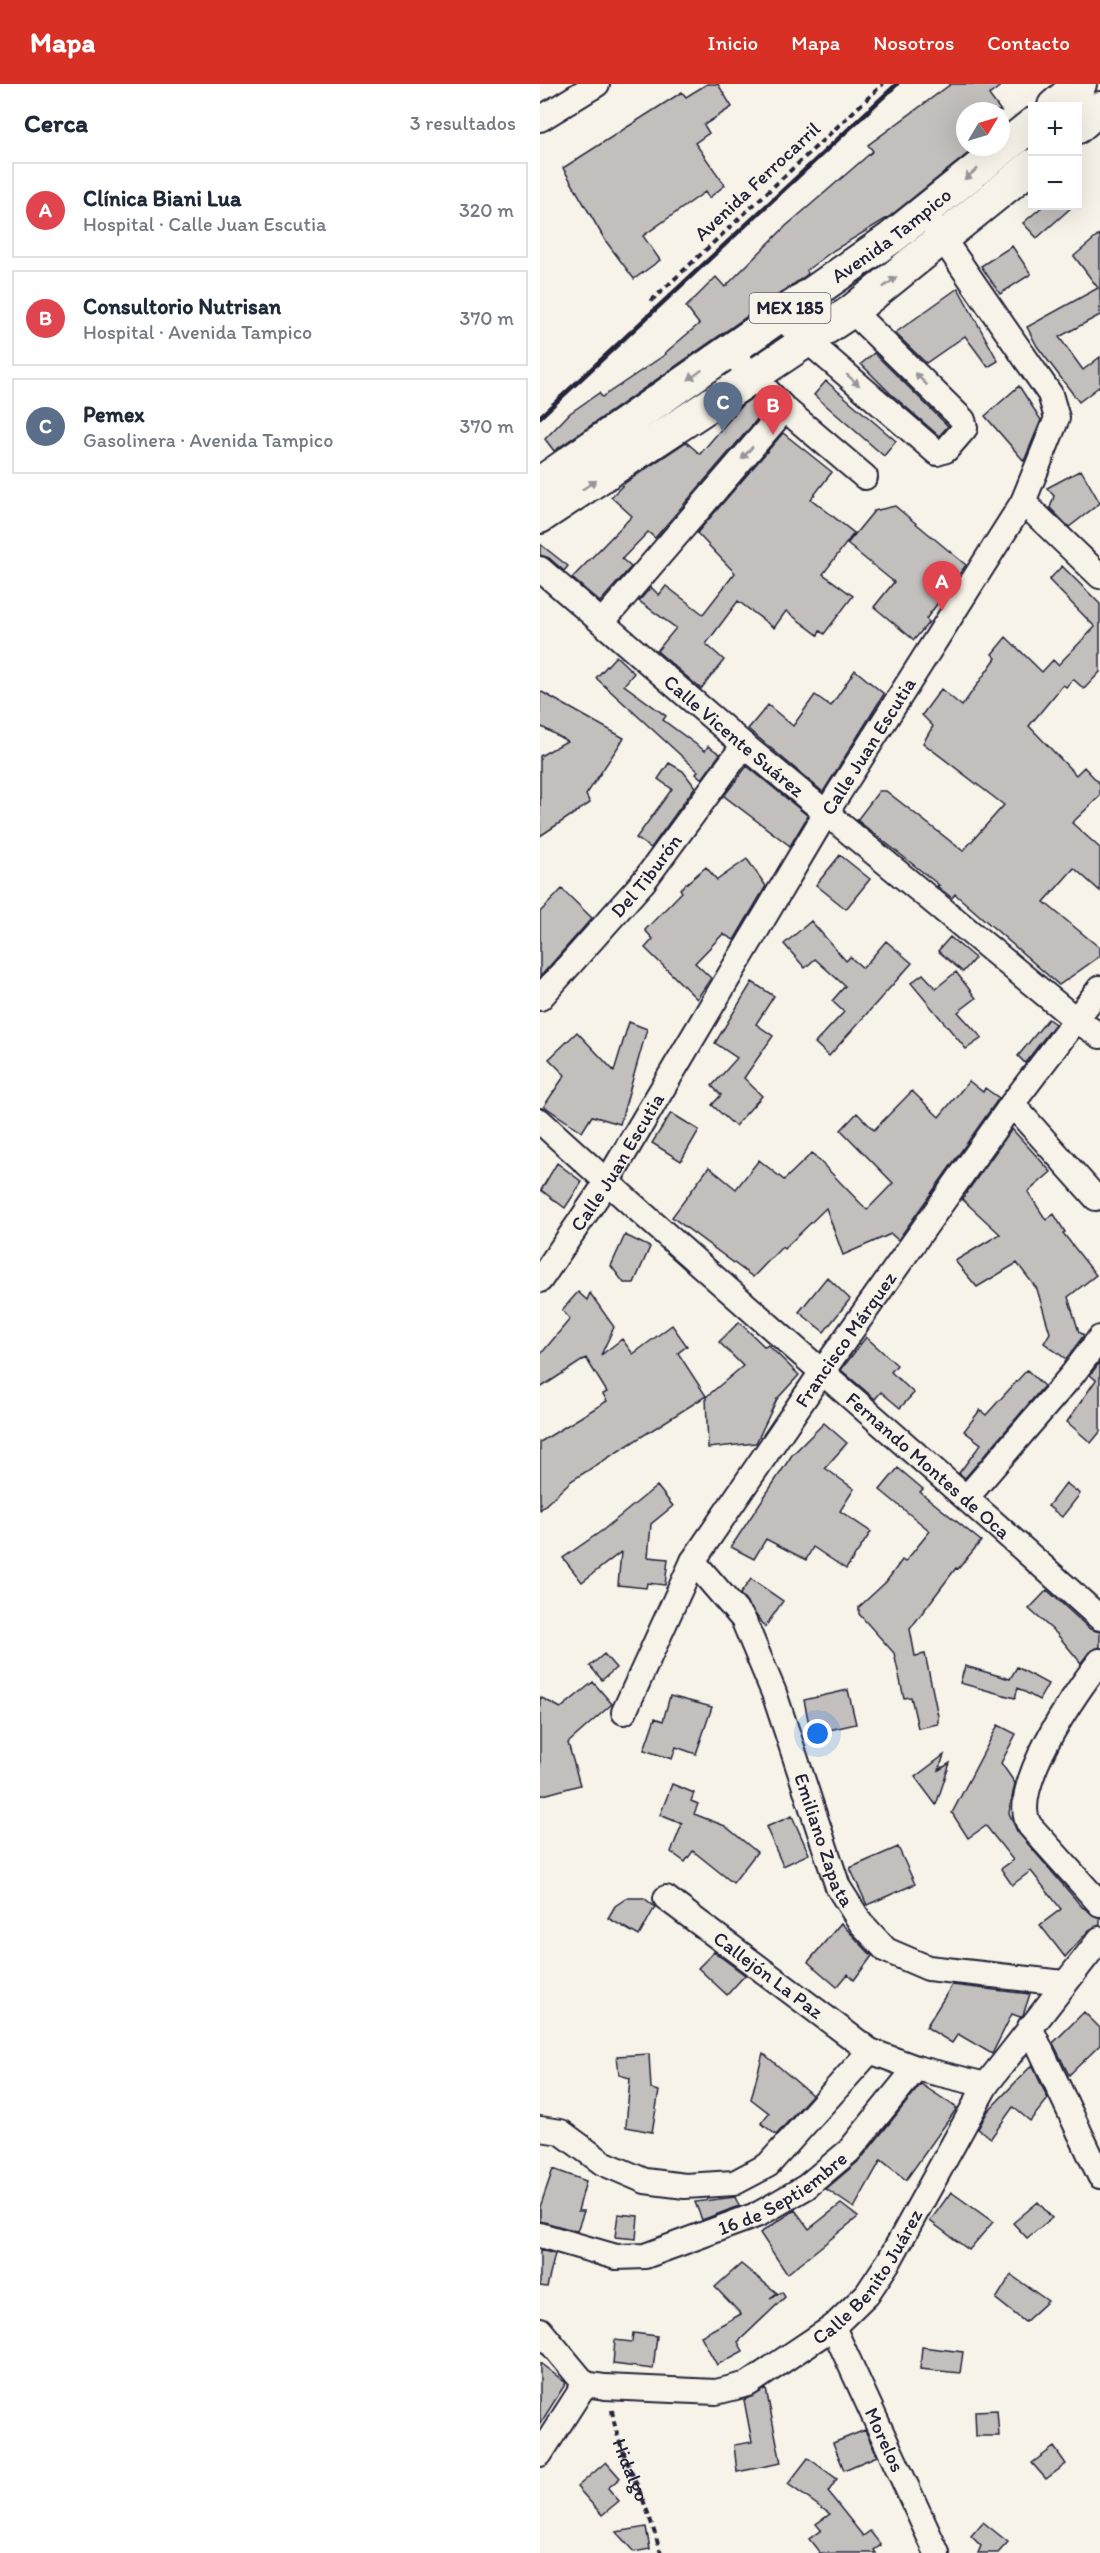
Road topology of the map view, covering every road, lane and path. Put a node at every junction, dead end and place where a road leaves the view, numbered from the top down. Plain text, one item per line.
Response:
1 (597, 84) edge
2 (883, 84) edge
3 (1080, 84) edge
4 (1059, 102) edge
5 (1100, 108) edge
6 (540, 119) edge
7 (1082, 123) edge
8 (1028, 127) edge
9 (1028, 168) edge
10 (924, 212) junction
11 (943, 240) junction
12 (651, 301) dead end
13 (852, 311) junction
14 (779, 316) junction
15 (809, 342) junction
16 (729, 351) junction
17 (754, 378) junction
18 (785, 409) junction
19 (865, 477) dead end
20 (540, 483) edge
21 (1023, 502) junction
22 (540, 517) edge
23 (540, 569) edge
24 (1100, 576) edge
25 (603, 621) junction
26 (744, 745) junction
27 (826, 813) junction
28 (1100, 988) edge
29 (540, 998) edge
30 (1075, 1019) junction
31 (1100, 1036) edge
32 (1012, 1104) junction
33 (540, 1121) edge
34 (607, 1182) junction
35 (1096, 1198) dead end
36 (540, 1280) edge
37 (1100, 1338) edge
38 (822, 1372) junction
39 (968, 1497) junction
40 (693, 1562) junction
41 (1100, 1618) edge
42 (1100, 1661) edge
43 (624, 1712) dead end
44 (666, 1898) dead end
45 (1100, 1904) edge
46 (1100, 1939) edge
47 (1064, 1983) junction
48 (1030, 2027) junction
49 (870, 2051) junction
50 (916, 2068) junction
51 (986, 2085) junction
52 (540, 2129) edge
53 (1100, 2176) edge
54 (540, 2235) edge
55 (833, 2327) junction
56 (540, 2330) edge
57 (595, 2385) junction
58 (540, 2454) edge
59 (661, 2553) edge
60 (937, 2553) edge

1 - 6 street
2 - 12 path, Avenida Ferrocarril
3 - 4 main road
5 - 7 main road
8 -> 10 main road, Avenida Tampico / MEX 185
9 - 11 main road, Avenida Tampico / MEX 185
10 - 11 street, Calle Juan Escutia
10 - 14 main road, Avenida Tampico / MEX 185
13 -> 11 main road, Avenida Tampico / MEX 185
11 - 21 street, Calle Juan Escutia
13 - 15 main road, Avenida Tampico / MEX 185
15 -> 13 street
14 - 15 street
14 - 16 main road, Avenida Tampico / MEX 185
15 - 17 main road, Avenida Tampico / MEX 185
16 - 17 street
16 -> 20 main road, Avenida Tampico / MEX 185
17 - 18 street
22 -> 17 main road, Avenida Tampico / MEX 185
18 - 19 street
18 -> 25 street
21 - 24 street
21 - 27 street, Calle Juan Escutia
23 - 25 street, Calle Vicente Suárez
25 - 26 street, Calle Vicente Suárez
26 - 27 street, Calle Vicente Suárez
26 - 29 street, Del Tiburón
27 - 30 street, Calle Vicente Suárez
27 - 34 street, Calle Juan Escutia
28 - 30 street, Francisco Márquez
30 - 31 street, Calle Vicente Suárez
30 - 32 street, Francisco Márquez
32 - 35 street
32 - 38 street, Francisco Márquez
33 - 34 street, Fernando Montes de Oca
34 - 36 street, Calle Juan Escutia
34 - 38 street, Fernando Montes de Oca
37 - 39 street
38 - 39 street, Fernando Montes de Oca
38 - 40 street, Francisco Márquez
39 - 41 street, Fernando Montes de Oca
40 - 43 street, Francisco Márquez
40 - 47 street, Emiliano Zapata
42 - 45 street
44 - 49 street, Callejón La Paz
46 - 47 street, Calle Benito Juárez
47 - 48 street, Calle Benito Juárez
48 - 51 street, Calle Benito Juárez
48 - 53 street
49 - 50 street
49 - 52 street
50 - 51 street
50 - 54 street, 16 de Septiembre
51 - 55 street, Calle Benito Juárez
55 - 57 street, Calle Benito Juárez
55 - 60 street, Morelos
56 - 57 street
57 - 58 street
57 - 59 path, Hidalgo

